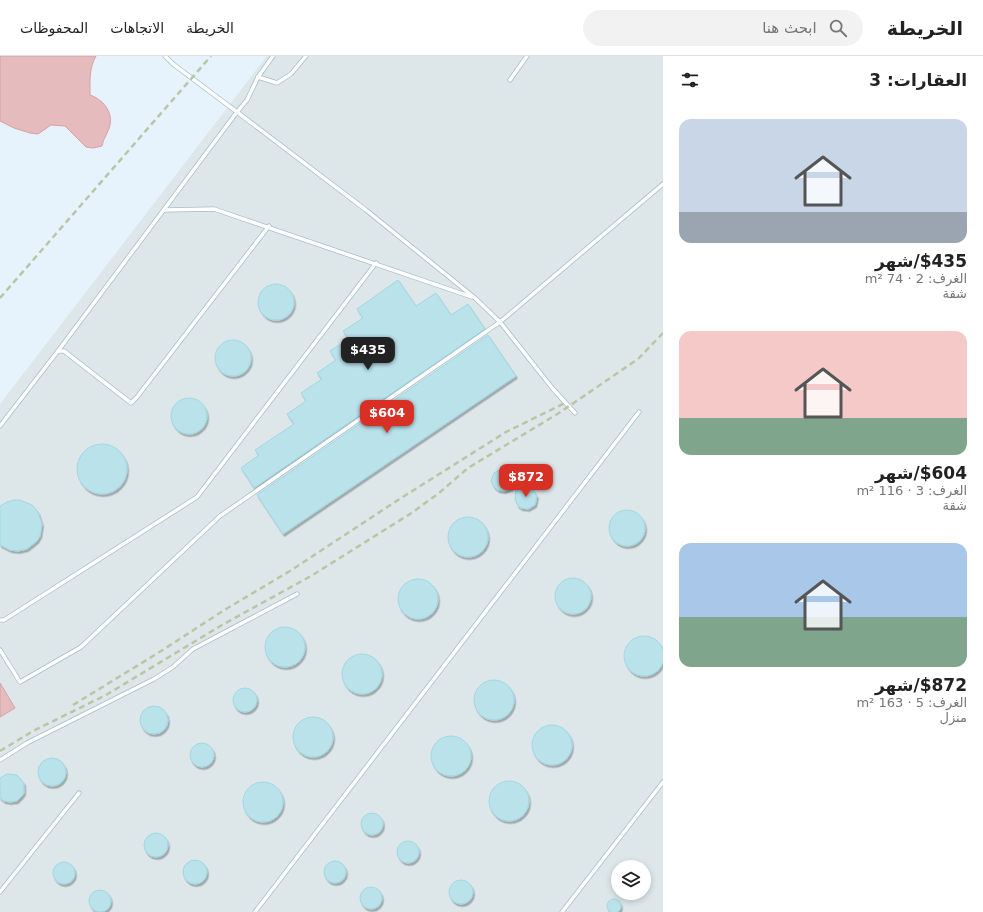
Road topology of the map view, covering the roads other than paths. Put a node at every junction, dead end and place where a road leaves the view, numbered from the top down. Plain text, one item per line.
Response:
1 (171, 56) edge
2 (273, 56) edge
3 (306, 56) edge
4 (527, 56) edge
5 (166, 58) edge
6 (258, 77) junction
7 (510, 80) dead end
8 (237, 112) junction
9 (663, 184) edge
10 (164, 210) junction
11 (269, 226) junction
12 (376, 263) junction
13 (476, 298) junction
14 (500, 322) junction
15 (58, 351) junction
16 (639, 412) dead end
17 (575, 413) dead end
18 (0, 426) edge
19 (297, 594) dead end
20 (0, 620) edge
21 (0, 650) edge
22 (0, 760) edge
23 (663, 782) edge
24 (78, 793) dead end
25 (0, 892) edge
26 (255, 912) edge
27 (562, 912) edge

1 - 5 lane
2 - 6 lane
3 - 6 lane
4 - 7 lane
5 - 8 lane
6 - 8 lane
8 - 10 lane
8 - 13 lane
9 - 14 lane
10 - 11 lane
10 - 15 lane
11 - 12 lane
11 - 15 lane
12 - 13 lane
12 - 20 lane
13 - 14 lane
14 - 17 lane
14 - 21 lane
15 - 18 lane
16 - 26 lane
19 - 22 lane
23 - 27 lane
24 - 25 lane

